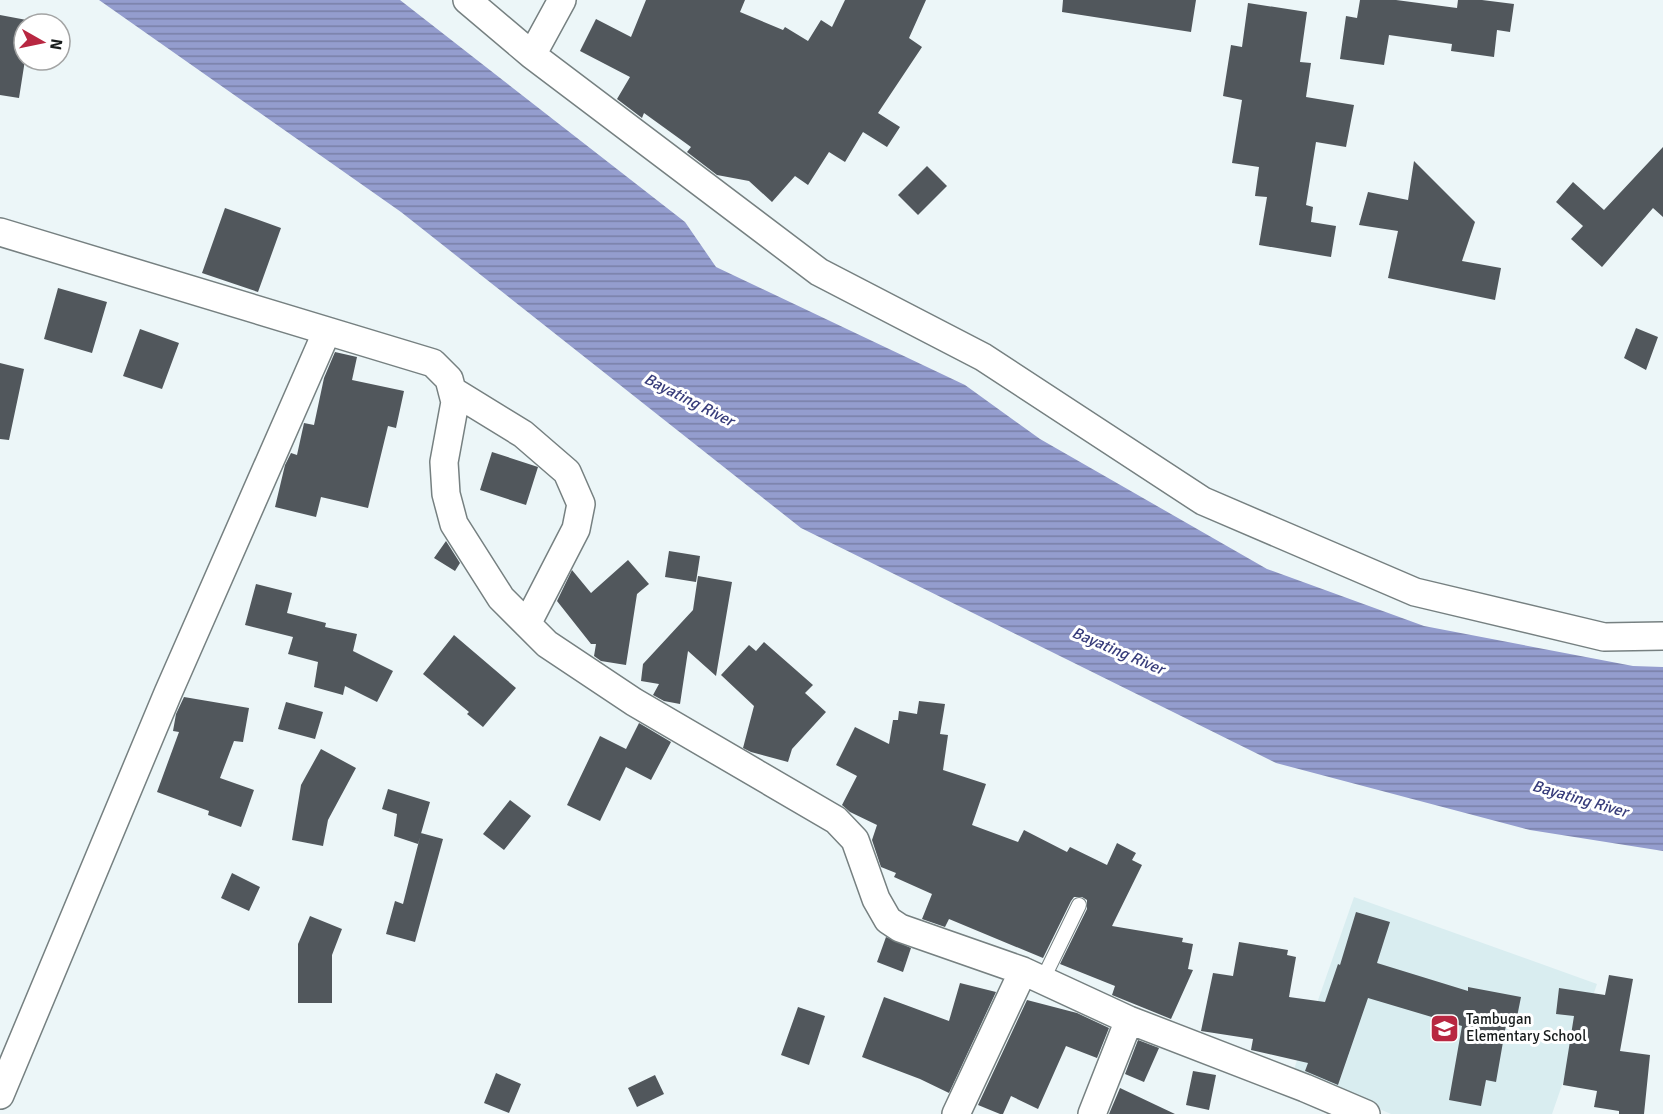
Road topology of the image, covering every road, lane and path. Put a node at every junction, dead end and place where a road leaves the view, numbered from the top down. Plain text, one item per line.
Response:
1 (467, 0) edge
2 (562, 0) edge
3 (532, 55) junction
4 (0, 232) edge
5 (327, 331) junction
6 (453, 392) junction
7 (527, 624) junction
8 (1663, 636) edge
9 (1079, 905) dead end
10 (1033, 975) junction
11 (1130, 1020) junction
12 (0, 1095) edge
13 (957, 1114) edge
14 (1092, 1114) edge
15 (1366, 1114) edge

1 - 3 street
2 - 3 street
3 - 8 street
4 - 5 street
5 - 6 street
5 - 12 street
6 - 7 street
6 - 7 street
7 - 10 street
9 - 10 lane
10 - 11 street
10 - 13 street
11 - 14 street
11 - 15 street

